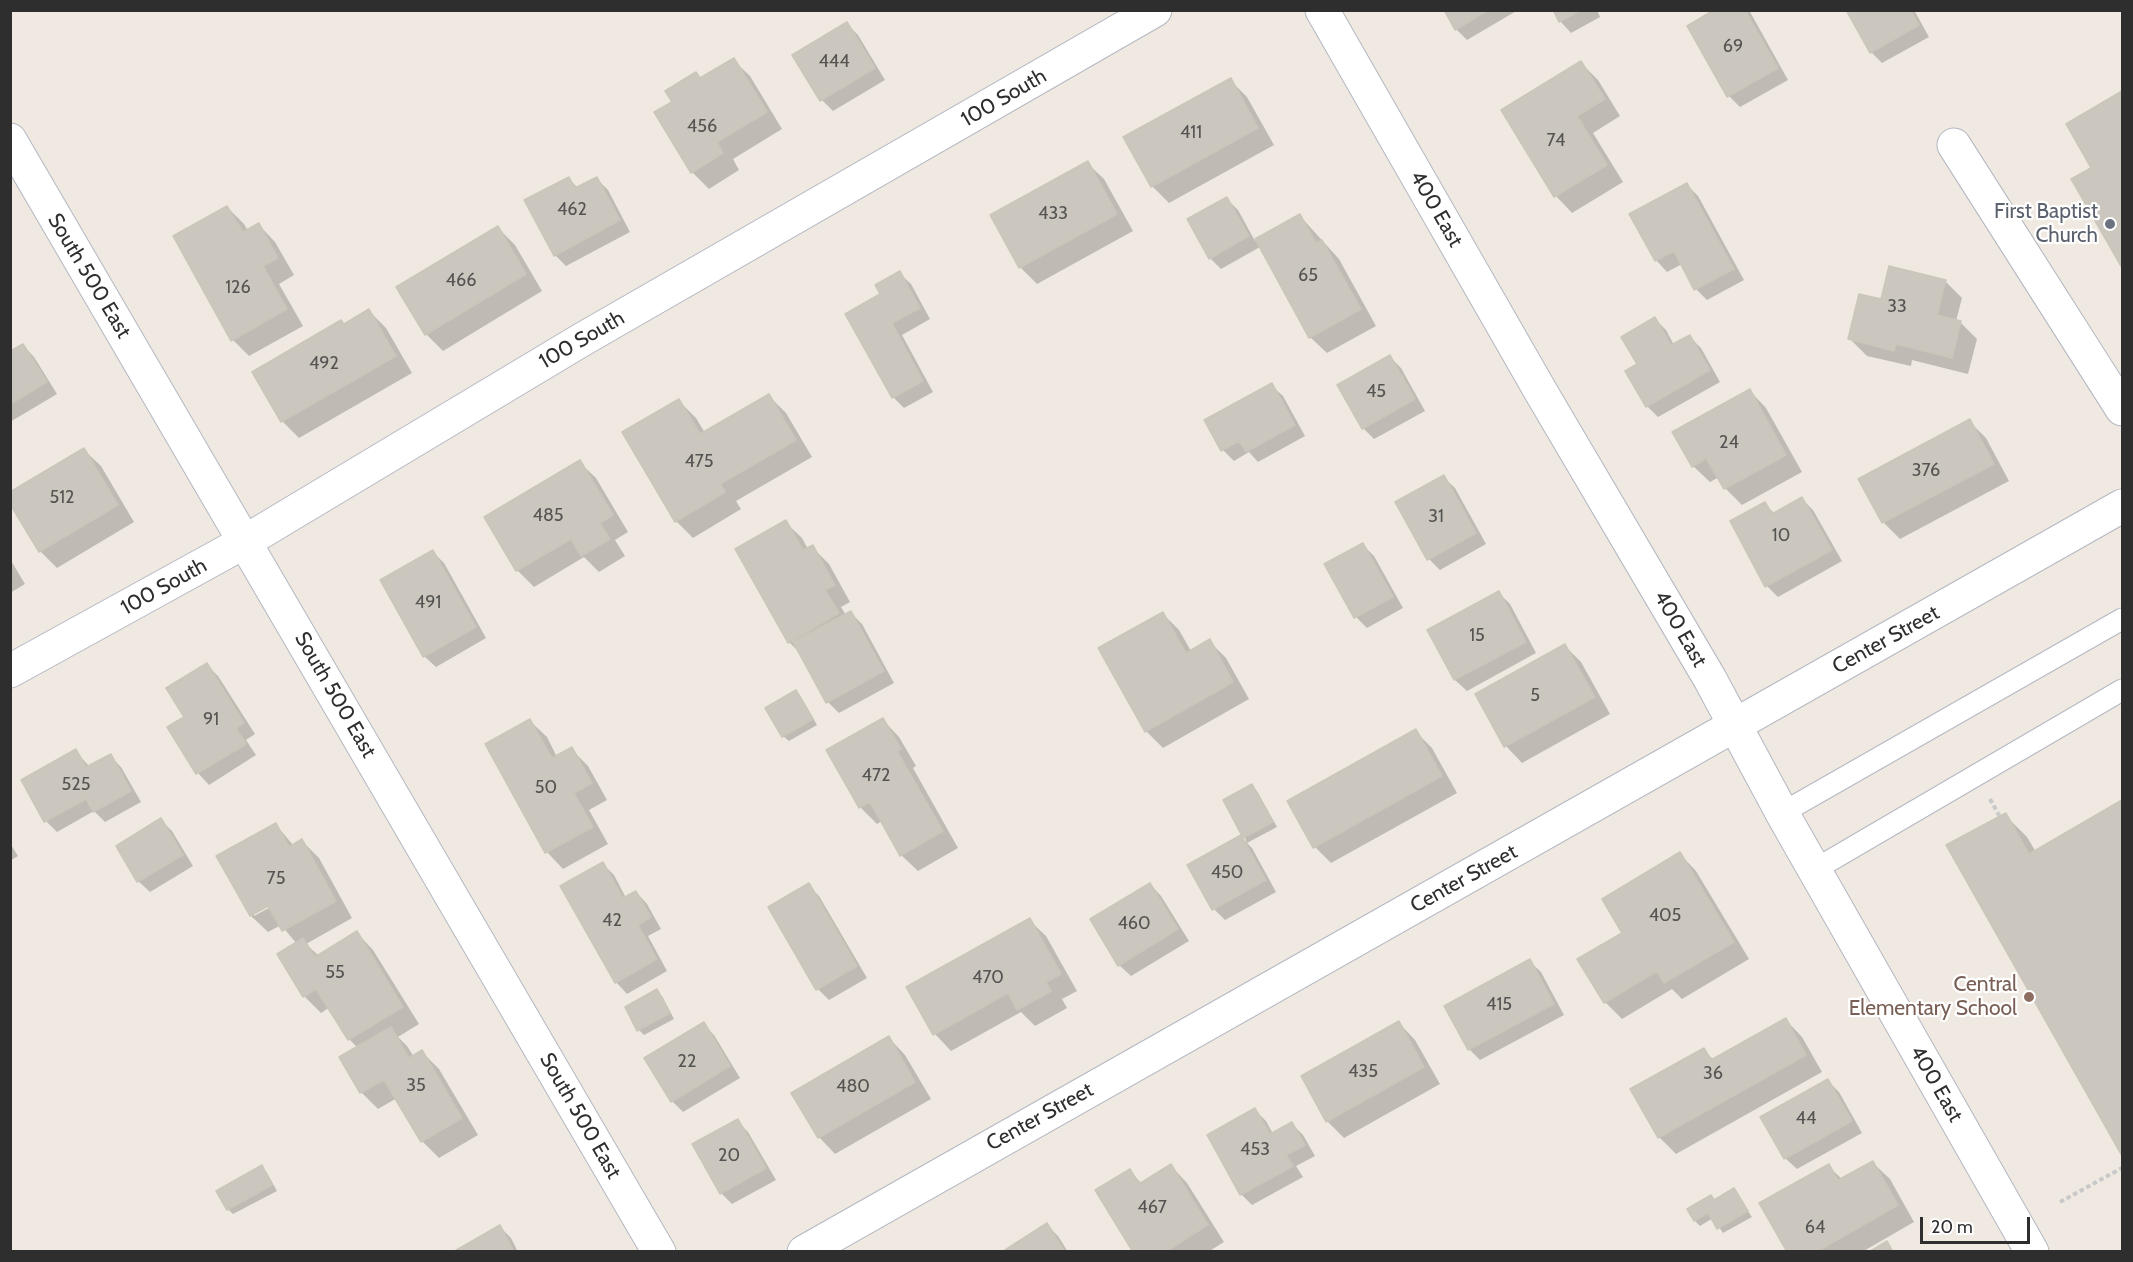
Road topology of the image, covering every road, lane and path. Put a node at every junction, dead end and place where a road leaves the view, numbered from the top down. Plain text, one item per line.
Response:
1 (1155, 10) edge
2 (1322, 10) edge
3 (10, 140) edge
4 (1954, 145) dead end
5 (2122, 409) edge
6 (2122, 506) edge
7 (246, 541) junction
8 (2122, 619) edge
9 (10, 671) edge
10 (2122, 690) edge
11 (1735, 725) junction
12 (1989, 798) dead end
13 (1782, 813) junction
14 (2000, 817) dead end
15 (1814, 870) junction
16 (2122, 1168) edge
17 (2060, 1202) dead end
18 (658, 1251) edge
19 (804, 1251) edge
20 (2032, 1251) edge

1 - 7 street, 100 South
2 - 11 street, 400 East
3 - 7 street, South 500 East
4 - 5 street
6 - 11 street, Center Street
7 - 9 street, 100 South
7 - 18 street, South 500 East
8 - 13 lane
10 - 15 lane
11 - 13 street, 400 East
11 - 19 street, Center Street
12 - 14 path
13 - 15 street, 400 East
15 - 20 street, 400 East
16 - 17 path

